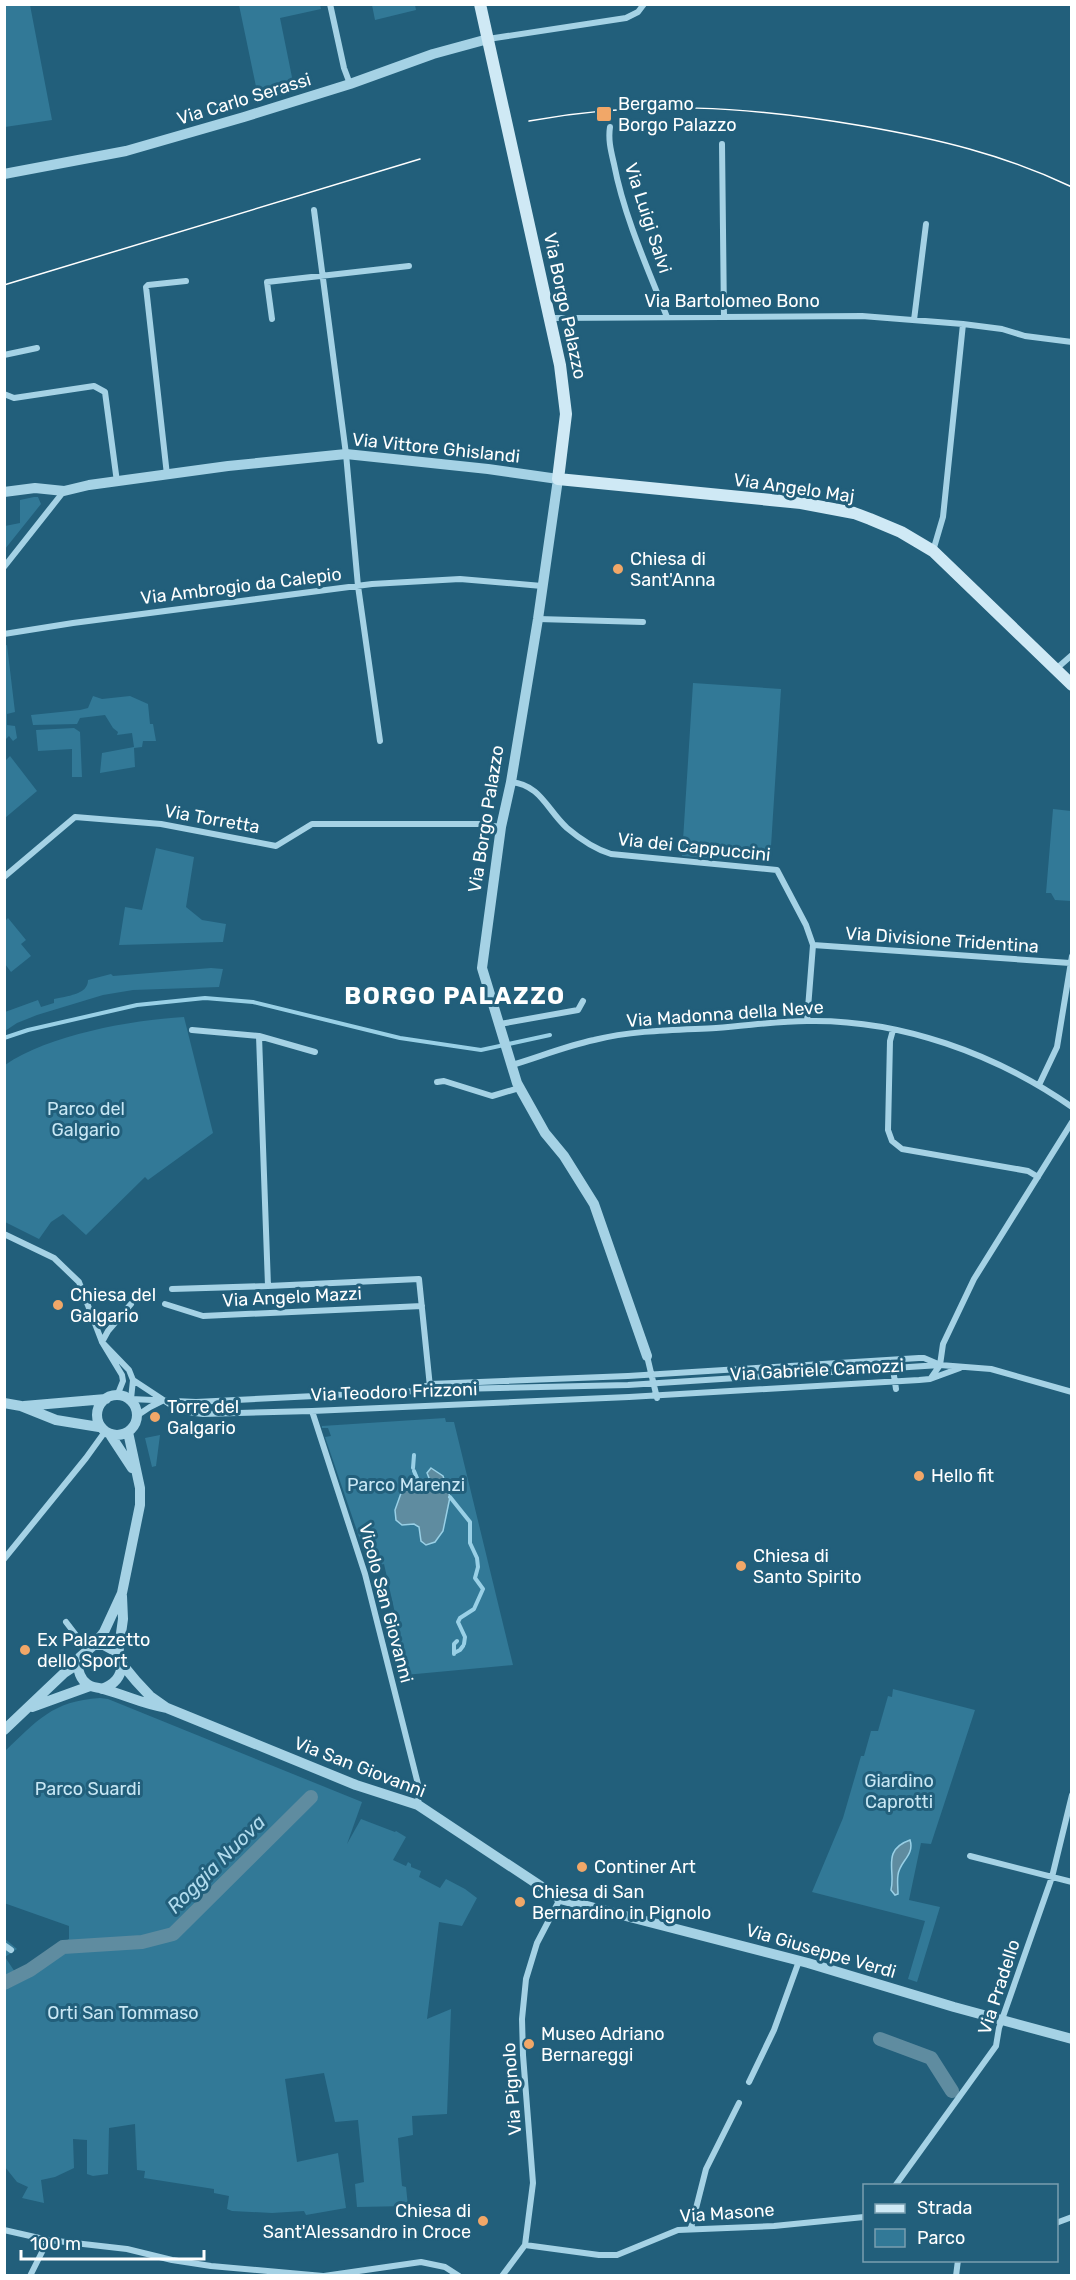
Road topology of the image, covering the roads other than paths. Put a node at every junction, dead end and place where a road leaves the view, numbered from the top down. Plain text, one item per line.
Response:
1 (330, 4) edge
2 (480, 4) edge
3 (644, 4) edge
4 (488, 39) junction
5 (350, 84) junction
6 (610, 127) dead end
7 (722, 144) dead end
8 (4, 174) edge
9 (314, 210) dead end
10 (926, 224) dead end
11 (409, 266) dead end
12 (324, 276) junction
13 (186, 281) dead end
14 (667, 316) junction
15 (724, 317) junction
16 (550, 318) junction
17 (273, 319) dead end
18 (914, 320) junction
19 (963, 324) junction
20 (1071, 342) edge
21 (37, 348) dead end
22 (4, 355) edge
23 (4, 394) edge
24 (346, 454) junction
25 (167, 475) junction
26 (558, 479) junction
27 (117, 482) junction
28 (64, 491) junction
29 (4, 492) edge
30 (933, 551) junction
31 (4, 567) edge
32 (358, 586) junction
33 (542, 586) junction
34 (538, 619) junction
35 (643, 622) dead end
36 (4, 628) edge
37 (4, 634) edge
38 (13, 634) junction
39 (1071, 655) edge
40 (1056, 670) junction
41 (1071, 685) edge
42 (380, 741) dead end
43 (511, 782) junction
44 (501, 827) junction
45 (4, 877) edge
46 (813, 945) junction
47 (1071, 960) edge
48 (583, 1000) dead end
49 (807, 1021) junction
50 (501, 1027) junction
51 (192, 1030) dead end
52 (893, 1030) junction
53 (259, 1036) junction
54 (315, 1052) dead end
55 (511, 1063) junction
56 (437, 1082) dead end
57 (1039, 1085) junction
58 (519, 1088) junction
59 (1071, 1107) edge
60 (1071, 1122) edge
61 (1038, 1177) junction
62 (4, 1234) edge
63 (268, 1286) junction
64 (172, 1289) dead end
65 (131, 1304) dead end
66 (165, 1304) dead end
67 (422, 1306) junction
68 (102, 1342) junction
69 (647, 1356) joint
70 (940, 1365) junction
71 (964, 1367) junction
72 (893, 1369) junction
73 (653, 1374) junction
74 (930, 1379) junction
75 (133, 1380) junction
76 (895, 1381) junction
77 (655, 1383) junction
78 (430, 1388) junction
79 (896, 1389) dead end
80 (1071, 1392) edge
81 (111, 1397) junction
82 (657, 1397) junction
83 (131, 1399) junction
84 (163, 1401) junction
85 (4, 1403) edge
86 (21, 1406) junction
87 (312, 1411) junction
88 (138, 1416) junction
89 (105, 1432) junction
90 (128, 1432) junction
91 (136, 1476) junction
92 (4, 1559) edge
93 (122, 1593) junction
94 (66, 1623) dead end
95 (92, 1646) junction
96 (120, 1659) junction
97 (79, 1663) junction
98 (90, 1686) junction
99 (102, 1689) junction
100 (28, 1708) junction
101 (167, 1708) junction
102 (4, 1730) edge
103 (1071, 1795) edge
104 (418, 1805) junction
105 (969, 1856) dead end
106 (1052, 1876) junction
107 (1071, 1882) edge
108 (560, 1899) junction
109 (4, 1945) edge
110 (11, 1950) dead end
111 (799, 1961) junction
112 (1002, 2019) junction
113 (1071, 2039) edge
114 (749, 2082) dead end
115 (739, 2103) dead end
116 (896, 2184) edge
117 (863, 2217) edge
118 (691, 2228) junction
119 (4, 2230) edge
120 (48, 2240) junction
121 (525, 2245) junction
122 (30, 2276) edge
123 (324, 2276) edge
124 (459, 2276) edge
125 (502, 2276) edge

1 - 5 street
2 - 4 main road, Via Borgo Palazzo
3 - 4 street
4 - 5 street, Via Carlo Serassi
4 - 16 main road, Via Borgo Palazzo
5 - 8 street, Via Carlo Serassi
6 - 14 street, Via Luigi Salvi
7 - 15 street
9 - 12 street
10 - 18 street
11 - 12 street
12 - 17 street
12 - 24 street
13 - 25 street
14 - 15 street, Via Bartolomeo Bono
14 - 16 street, Via Bartolomeo Bono
15 - 18 street, Via Bartolomeo Bono
16 - 26 main road, Via Borgo Palazzo
18 - 19 street, Via Bartolomeo Bono
19 - 20 street, Via Bartolomeo Bono
19 - 30 street
21 - 22 street
23 - 27 street
24 - 25 street, Via Vittore Ghislandi
24 - 26 street, Via Vittore Ghislandi
24 - 32 street
25 - 27 street, Via Vittore Ghislandi
26 - 30 main road, Via Angelo Maj
26 - 33 street, Via Borgo Palazzo
27 - 28 street, Via Vittore Ghislandi
28 - 29 street, Via Vittore Ghislandi
28 - 31 street
30 - 40 main road, Via Angelo Maj
32 - 33 street, Via Ambrogio da Calepio
32 - 38 street, Via Ambrogio da Calepio
32 - 42 street
33 - 34 street, Via Borgo Palazzo
34 - 35 street
34 - 43 street, Via Borgo Palazzo
36 - 38 street
37 - 38 street, Via Ambrogio da Calepio
39 - 40 street
40 - 41 main road, Via Angelo Maj
43 - 44 street, Via Borgo Palazzo
43 - 46 street, Via dei Cappuccini
44 - 45 street, Via Torretta
44 - 50 street, Via Borgo Palazzo
46 - 47 street, Via Divisione Tridentina
46 - 49 street, Via dei Cappuccini
47 - 57 street
48 - 50 street
49 - 52 street, Via Madonna della Neve
49 - 55 street, Via Madonna della Neve
50 - 55 street, Via Borgo Palazzo
51 - 53 street
52 - 57 street, Via Madonna della Neve
52 - 61 street
53 - 54 street
53 - 63 street, Via Angelo Mazzi
55 - 58 street, Via Borgo Palazzo
56 - 58 street
57 - 59 street, Via Madonna della Neve
58 - 69 street, Via Borgo Palazzo
60 - 61 street
61 - 70 street
62 - 68 street
63 - 64 street, Via Angelo Mazzi
63 - 67 street, Via Angelo Mazzi
65 - 68 street
66 - 67 street, Via Angelo Mazzi
67 - 78 street, Via Angelo Mazzi
68 - 75 street
68 - 81 street
69 - 73 street
70 - 71 street, Via Gabriele Camozzi
70 - 72 street, Via Gabriele Camozzi
70 - 73 street, Via Gabriele Camozzi
70 - 74 street
71 - 74 street, Via Gabriele Camozzi
71 - 80 street, Via Gabriele Camozzi
72 - 76 street
72 - 77 street, Via Gabriele Camozzi
73 - 77 street
73 - 78 street, Via Teodoro Frizzoni
74 - 76 street, Via Gabriele Camozzi
75 - 83 street
75 - 84 street
76 - 79 street
76 - 82 street, Via Gabriele Camozzi
77 - 78 street, Via Teodoro Frizzoni
77 - 82 street
78 - 84 street, Via Teodoro Frizzoni
81 - 83 street
81 - 86 street
81 - 89 street
82 - 87 street, Via Teodoro Frizzoni
83 - 84 street, Via Teodoro Frizzoni
83 - 88 street
84 - 87 street, Via Teodoro Frizzoni
84 - 88 street
85 - 86 street
86 - 89 street
87 - 104 street, Vicolo San Giovanni
88 - 90 street
89 - 90 street
89 - 91 street
89 - 92 street
90 - 91 street
91 - 93 street
93 - 95 street
93 - 96 street
94 - 95 street
95 - 96 street, Via San Giovanni
95 - 97 street
96 - 99 street
96 - 101 street, Via San Giovanni
97 - 98 street
97 - 100 street
98 - 99 street, Via San Giovanni
98 - 100 street
99 - 101 street, Via San Giovanni
100 - 102 street
101 - 104 street, Via San Giovanni
103 - 106 street, Via Pradello
104 - 108 street, Via San Giovanni
105 - 106 street
106 - 107 street
106 - 112 street, Via Pradello
108 - 111 street, Via Giuseppe Verdi
108 - 121 street, Via Pignolo
109 - 110 street
111 - 112 street, Via Giuseppe Verdi
111 - 114 street
112 - 113 street, Via Giuseppe Verdi
112 - 116 street, Via Pradello
115 - 118 street
117 - 118 street, Via Masone
118 - 121 street, Via Masone
119 - 120 street
120 - 122 street
120 - 123 street
121 - 125 street, Via Pignolo
123 - 124 street

